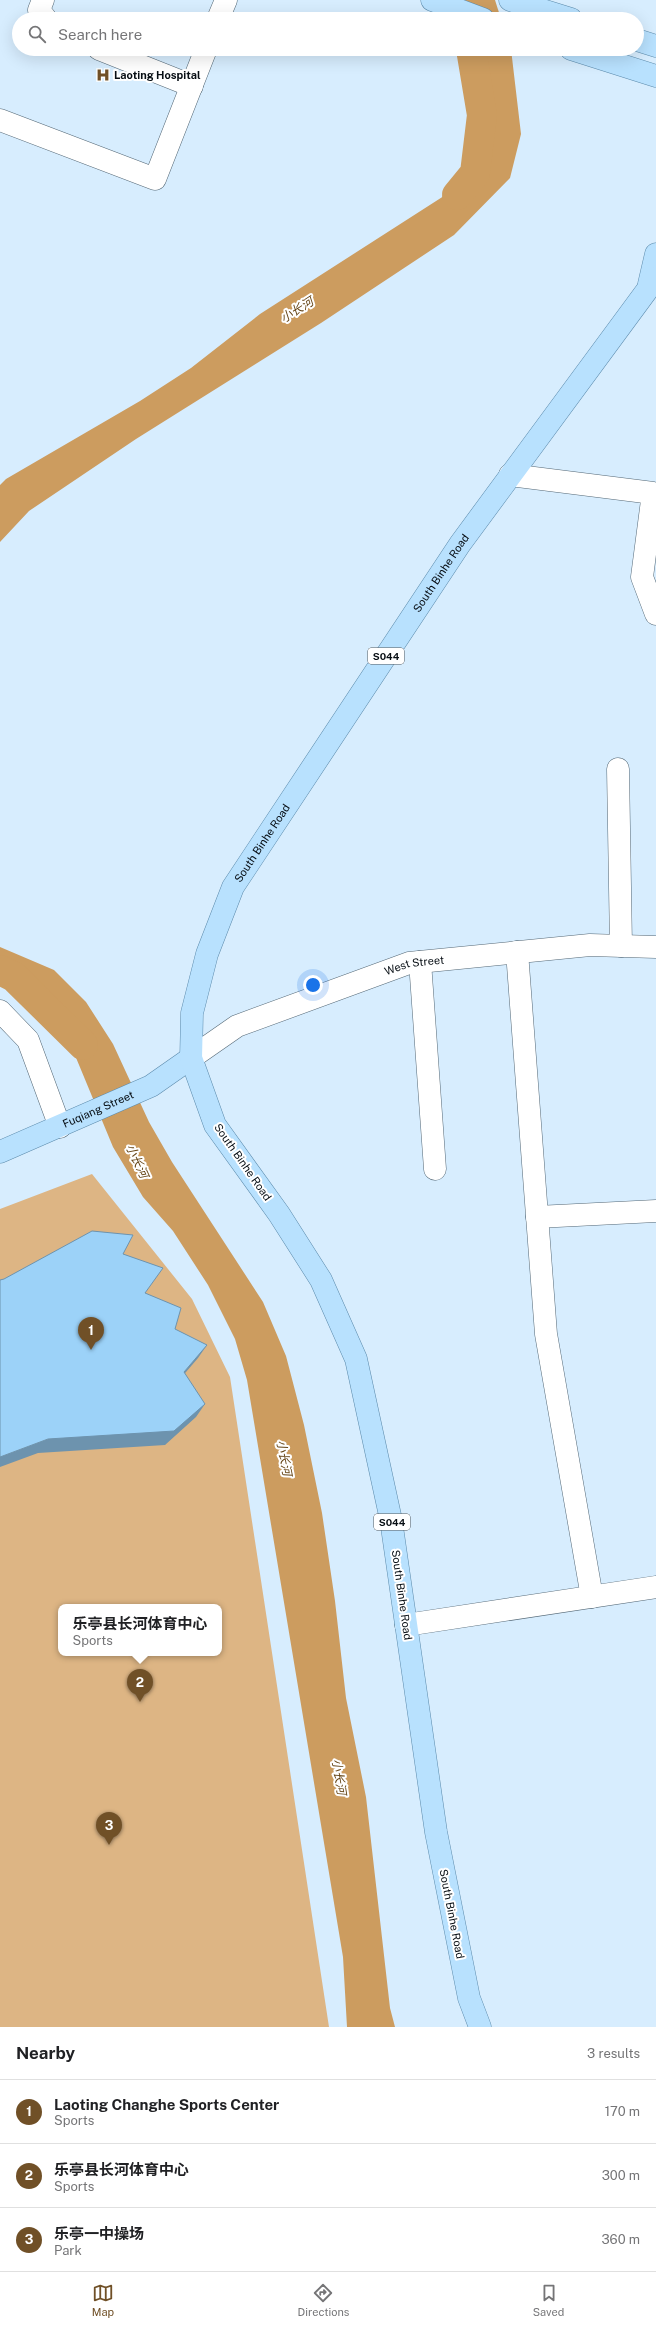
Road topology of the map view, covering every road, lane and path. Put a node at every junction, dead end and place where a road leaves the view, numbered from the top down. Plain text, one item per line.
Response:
1 (43, 0) edge
2 (226, 0) edge
3 (432, 0) edge
4 (510, 0) edge
5 (41, 12) edge
6 (221, 12) edge
7 (464, 12) edge
8 (549, 12) edge
9 (644, 42) edge
10 (656, 46) edge
11 (117, 56) edge
12 (203, 56) edge
13 (593, 56) edge
14 (656, 76) edge
15 (192, 86) junction
16 (0, 120) edge
17 (656, 254) edge
18 (654, 283) edge
19 (510, 475) junction
20 (654, 493) edge
21 (656, 614) edge
22 (618, 769) dead end
23 (621, 946) junction
24 (656, 947) edge
25 (517, 952) junction
26 (420, 962) junction
27 (0, 1011) edge
28 (191, 1058) junction
29 (67, 1124) junction
30 (0, 1152) edge
31 (435, 1169) dead end
32 (656, 1211) edge
33 (538, 1216) junction
34 (656, 1587) edge
35 (592, 1597) junction
36 (406, 1625) junction
37 (480, 2027) edge

1 - 5 street
2 - 6 street
3 - 7 main road
4 - 8 main road
9 - 10 main road
11 - 15 street
12 - 15 street
13 - 14 main road
15 - 16 street
17 - 18 main road, South Binhe Road / S044
18 - 19 main road, South Binhe Road / S044
19 - 20 street
19 - 28 main road, South Binhe Road / S044
20 - 21 street
22 - 23 street
23 - 24 street, West Street
23 - 25 street, West Street
25 - 26 street, West Street
25 - 33 street
26 - 28 street, West Street
26 - 31 street
27 - 29 street
28 - 29 main road, Fuqiang Street
28 - 36 main road, South Binhe Road / S044
29 - 30 main road, Fuqiang Street
32 - 33 street
33 - 35 street
34 - 35 street
35 - 36 street
36 - 37 main road, South Binhe Road / S044

